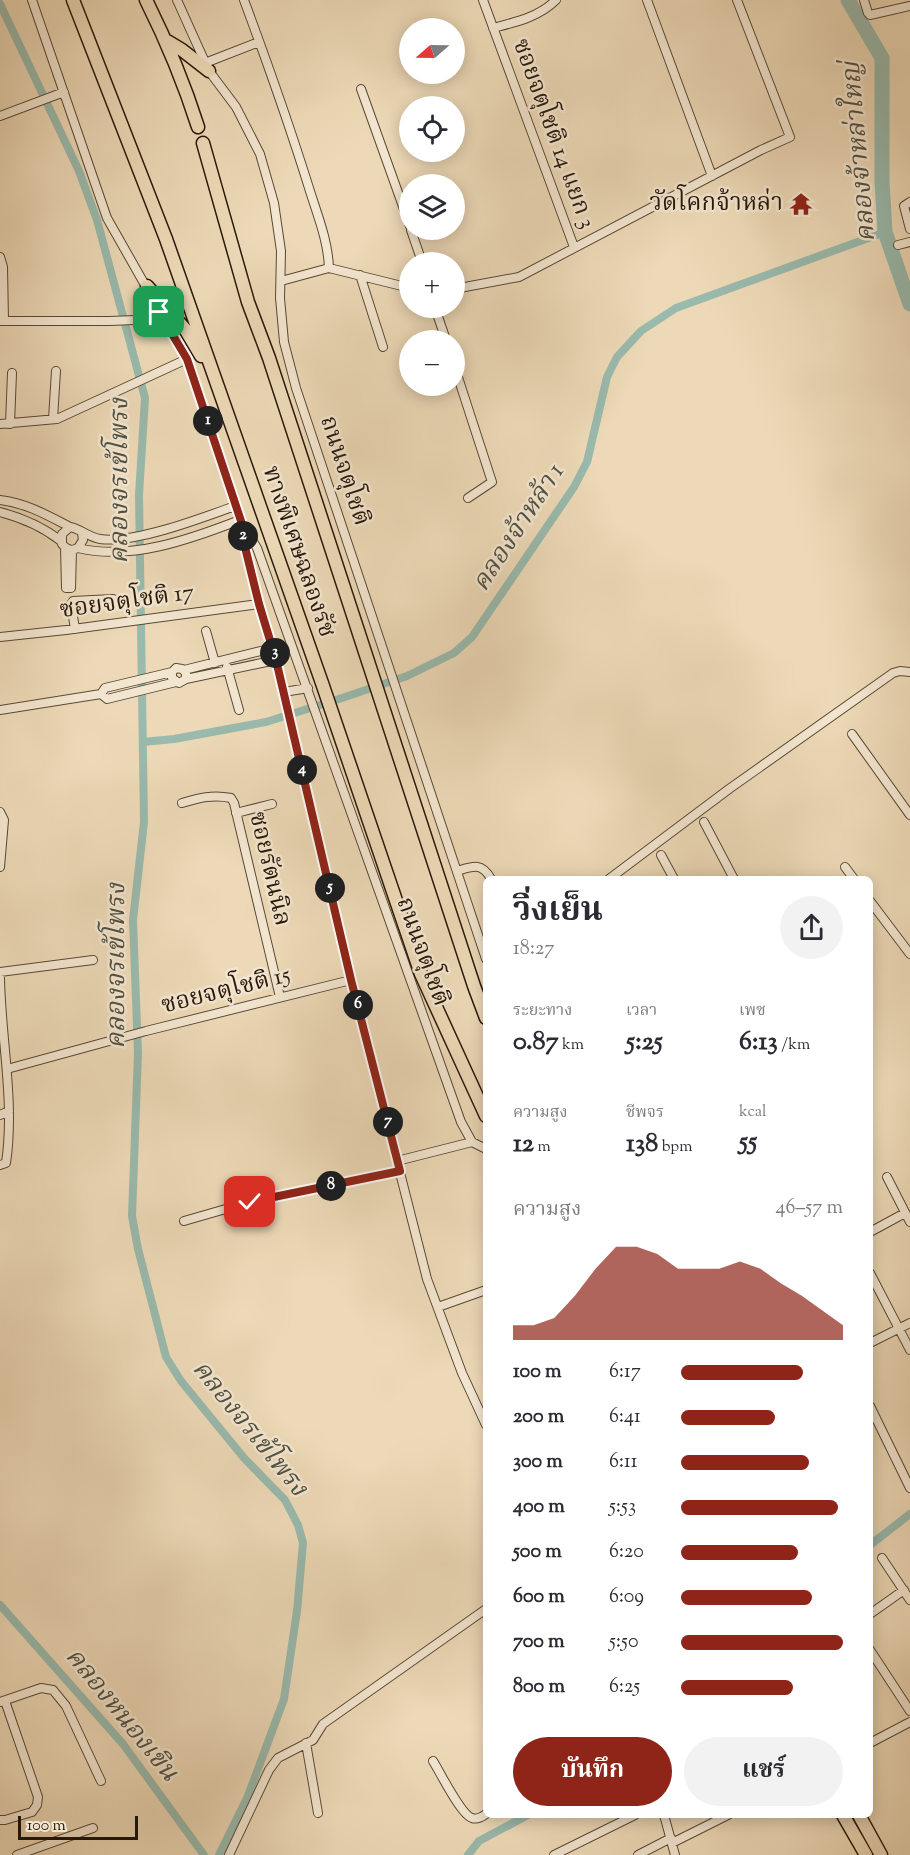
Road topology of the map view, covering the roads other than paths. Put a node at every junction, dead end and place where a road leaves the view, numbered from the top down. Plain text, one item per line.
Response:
1 (32, 0) edge
2 (73, 0) edge
3 (146, 0) edge
4 (177, 0) edge
5 (244, 0) edge
6 (483, 0) edge
7 (556, 0) edge
8 (647, 0) edge
9 (737, 0) edge
10 (864, 0) edge
11 (910, 6) edge
12 (493, 28) junction
13 (167, 42) junction
14 (259, 42) junction
15 (207, 67) junction
16 (361, 89) dead end
17 (62, 92) junction
18 (0, 116) edge
19 (198, 127) dead end
20 (203, 143) dead end
21 (712, 176) junction
22 (399, 197) edge
23 (910, 202) edge
24 (910, 229) edge
25 (910, 242) edge
26 (898, 245) dead end
27 (574, 248) junction
28 (0, 257) edge
29 (329, 268) junction
30 (360, 275) junction
31 (280, 281) junction
32 (399, 285) edge
33 (147, 286) junction
34 (465, 287) edge
35 (163, 319) junction
36 (2, 321) edge
37 (383, 347) dead end
38 (187, 359) junction
39 (56, 371) dead end
40 (12, 373) dead end
41 (213, 375) junction
42 (464, 396) edge
43 (53, 419) junction
44 (0, 424) edge
45 (10, 424) junction
46 (468, 498) dead end
47 (0, 500) edge
48 (236, 506) junction
49 (0, 512) edge
50 (241, 522) junction
51 (70, 528) junction
52 (82, 533) junction
53 (69, 547) junction
54 (114, 599) dead end
55 (259, 604) junction
56 (75, 629) junction
57 (206, 631) dead end
58 (0, 637) edge
59 (273, 648) junction
60 (226, 660) junction
61 (276, 660) junction
62 (214, 663) junction
63 (228, 670) junction
64 (910, 672) edge
65 (168, 673) junction
66 (185, 674) junction
67 (176, 682) junction
68 (308, 688) junction
69 (284, 692) junction
70 (101, 694) junction
71 (0, 710) edge
72 (239, 710) dead end
73 (852, 734) dead end
74 (182, 803) dead end
75 (272, 804) dead end
76 (0, 812) edge
77 (236, 813) junction
78 (910, 815) edge
79 (704, 822) dead end
80 (661, 855) dead end
81 (0, 867) edge
82 (845, 867) dead end
83 (457, 871) junction
84 (489, 876) edge
85 (613, 876) edge
86 (672, 876) edge
87 (732, 876) edge
88 (852, 876) edge
89 (873, 905) edge
90 (483, 950) edge
91 (910, 954) edge
92 (93, 960) dead end
93 (0, 972) edge
94 (0, 978) edge
95 (351, 980) junction
96 (280, 997) junction
97 (483, 1010) edge
98 (7, 1069) junction
99 (483, 1109) edge
100 (9, 1111) junction
101 (0, 1115) edge
102 (472, 1142) junction
103 (483, 1148) edge
104 (398, 1161) junction
105 (0, 1165) edge
106 (400, 1171) junction
107 (887, 1177) dead end
108 (905, 1213) junction
109 (184, 1221) dead end
110 (910, 1222) edge
111 (873, 1230) edge
112 (873, 1279) edge
113 (483, 1291) edge
114 (438, 1307) junction
115 (910, 1323) edge
116 (899, 1329) junction
117 (873, 1342) edge
118 (910, 1350) edge
119 (873, 1412) edge
120 (483, 1418) edge
121 (910, 1488) edge
122 (882, 1558) dead end
123 (904, 1590) junction
124 (910, 1600) edge
125 (873, 1612) edge
126 (483, 1615) edge
127 (873, 1655) edge
128 (2, 1701) edge
129 (910, 1711) edge
130 (910, 1722) edge
131 (873, 1741) edge
132 (306, 1743) junction
133 (434, 1761) dead end
134 (101, 1781) dead end
135 (318, 1813) dead end
136 (483, 1816) edge
137 (629, 1818) edge
138 (665, 1818) edge
139 (721, 1818) edge
140 (845, 1818) edge
141 (861, 1818) edge
142 (0, 1820) edge
143 (93, 1828) dead end
144 (672, 1840) junction
145 (17, 1855) edge
146 (229, 1855) edge
147 (554, 1855) edge
148 (638, 1855) edge
149 (675, 1855) edge
150 (866, 1855) edge
151 (881, 1855) edge

1 - 17 street, ถนนจตุโชติ
2 - 41 highway, ทางพิเศษฉลองรัช
3 - 13 highway
4 - 15 street, ถนนจตุโชติ
5 - 14 street
6 - 12 street, ซอยจตุโชติ 14 แยก 3
7 - 12 street
8 - 21 street
9 - 21 street
10 - 11 street
12 - 27 street, ซอยจตุโชติ 14 แยก 3
13 - 15 highway
13 - 19 highway
14 - 15 street
14 - 29 street
15 - 31 street, ถนนจตุโชติ
16 - 22 street
17 - 18 street
17 - 33 street, ถนนจตุโชติ
20 - 97 highway, ทางพิเศษฉลองรัช
21 - 27 street
23 - 24 street
25 - 26 street
27 - 34 street
28 - 36 street
29 - 30 street
29 - 31 street
30 - 32 street
30 - 37 street
31 - 83 street, ถนนจตุโชติ
33 - 35 street, ถนนจตุโชติ
33 - 41 highway
35 - 36 street
35 - 38 street, ถนนจตุโชติ
38 - 43 street
38 - 48 street, ถนนจตุโชติ
39 - 43 street
40 - 45 street
41 - 99 highway, ทางพิเศษฉลองรัช
42 - 46 street
43 - 45 street
44 - 45 street
47 - 51 street
48 - 50 street, ถนนจตุโชติ
48 - 52 street
49 - 53 street
50 - 53 street
50 - 55 street, ถนนจตุโชติ
50 - 68 street, ถนนจตุโชติ
51 - 52 street
51 - 53 street
52 - 53 street
54 - 56 street
55 - 56 street, ซอยจตุโชติ 17
55 - 59 street, ถนนจตุโชติ
56 - 58 street, ซอยจตุโชติ 17
57 - 62 street
59 - 60 street
59 - 61 street, ถนนจตุโชติ
60 - 62 street
60 - 63 street
61 - 63 street
61 - 69 street, ถนนจตุโชติ
62 - 66 street
63 - 66 street
63 - 72 street
64 - 85 street
65 - 66 street
65 - 67 street
65 - 70 street
66 - 67 street
67 - 70 street
68 - 69 street
68 - 102 street, ถนนจตุโชติ
69 - 95 street, ถนนจตุโชติ
70 - 71 street
73 - 78 street
74 - 77 street, ซอยรัตนนิล
75 - 77 street
76 - 81 street
77 - 96 street, ซอยรัตนนิล
79 - 87 street
80 - 86 street
82 - 88 street
83 - 84 street
83 - 90 street, ถนนจตุโชติ
89 - 91 street
92 - 93 street
94 - 98 street
95 - 96 street, ซอยจตุโชติ 15
95 - 104 street, ถนนจตุโชติ
96 - 98 street, ซอยจตุโชติ 15
98 - 100 street
100 - 101 street
100 - 105 street
102 - 103 street
102 - 104 street
104 - 106 street, ถนนจตุโชติ
106 - 109 street
106 - 114 street, ถนนจตุโชติ
107 - 108 street
108 - 110 street
108 - 111 street
112 - 116 street
113 - 114 street
114 - 120 street, ถนนจตุโชติ
115 - 116 street
116 - 117 street
116 - 118 street
119 - 121 street
122 - 123 street
123 - 124 street
123 - 125 street
126 - 132 street
127 - 129 street
128 - 134 street
128 - 142 street
130 - 131 street
132 - 135 street
132 - 146 street
133 - 136 street
137 - 147 street
138 - 144 street
139 - 144 street
140 - 150 highway
141 - 151 highway
143 - 145 street
144 - 148 street
144 - 149 street

